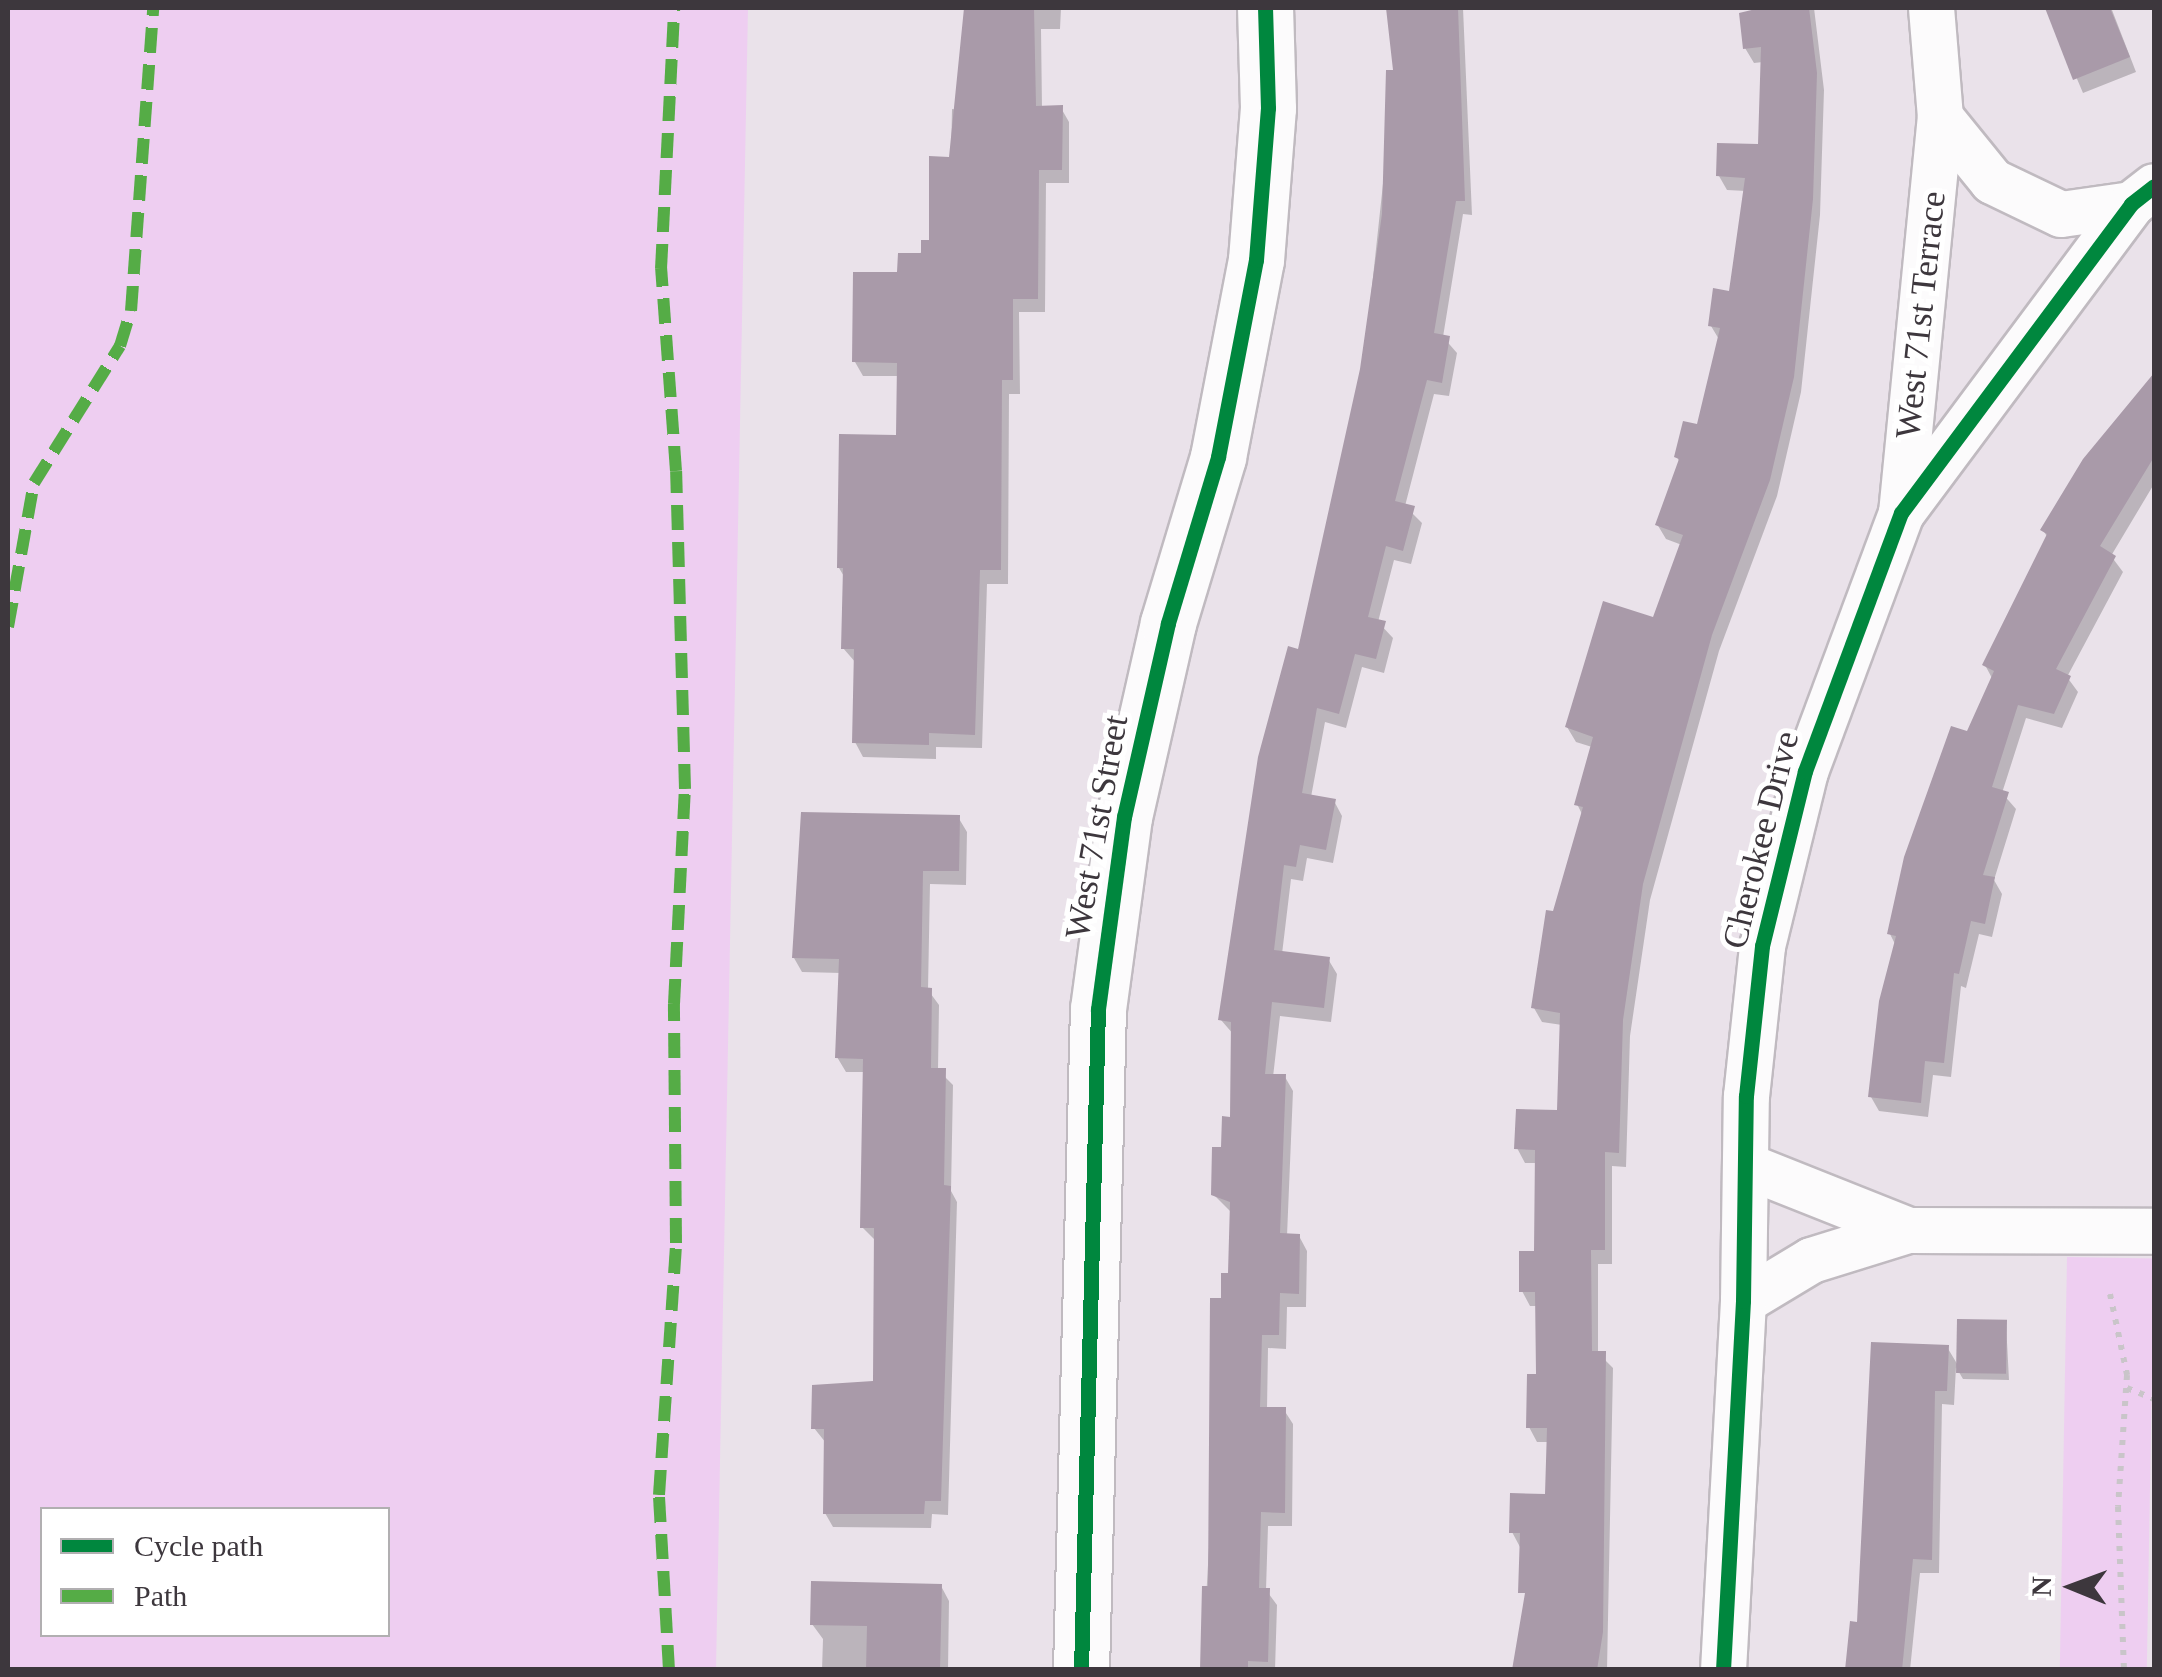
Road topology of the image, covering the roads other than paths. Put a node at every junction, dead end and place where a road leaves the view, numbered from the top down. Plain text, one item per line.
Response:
1 (1266, 8) edge
2 (1931, 8) edge
3 (1940, 117) junction
4 (2143, 195) edge
5 (1901, 513) junction
6 (1744, 1165) junction
7 (1908, 1230) junction
8 (2154, 1231) edge
9 (1743, 1301) junction
10 (1080, 1670) edge
11 (1723, 1670) edge

1 - 10 street, West 71st Street
2 - 3 street, West 71st Terrace
3 - 4 street, West 71st Terrace
3 - 5 street, West 71st Terrace
4 - 5 street, Cherokee Drive
5 - 6 street, Cherokee Drive
6 - 7 street
6 - 9 street, Cherokee Drive
7 - 8 street
7 - 9 street
9 - 11 street, Cherokee Drive

